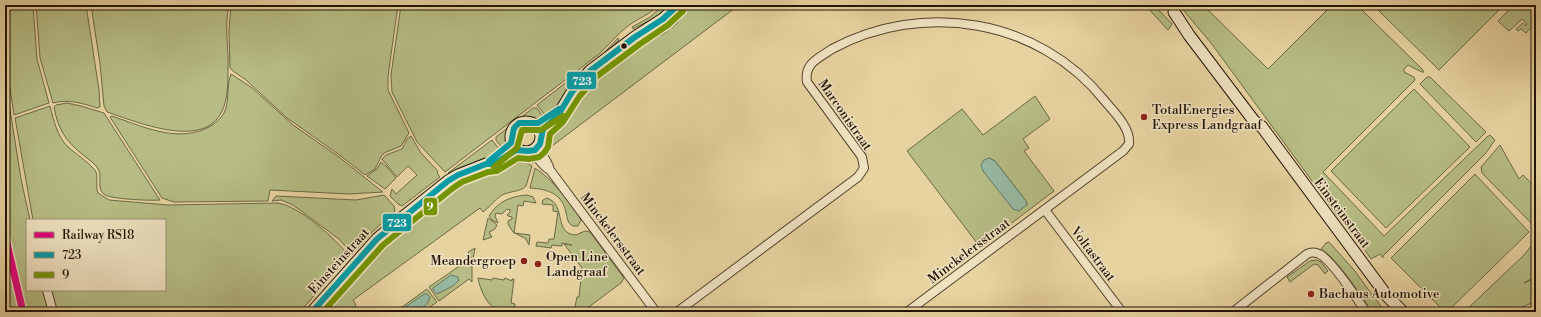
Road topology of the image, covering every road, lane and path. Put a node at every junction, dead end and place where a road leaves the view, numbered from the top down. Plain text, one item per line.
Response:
1 (676, 6) edge
2 (1171, 8) edge
3 (538, 128) junction
4 (515, 145) junction
5 (534, 149) junction
6 (1045, 210) junction
7 (47, 291) edge
8 (53, 312) edge
9 (312, 312) edge
10 (656, 312) edge
11 (677, 312) edge
12 (907, 312) edge
13 (1122, 312) edge
14 (1233, 312) edge
15 (1366, 312) edge
16 (1403, 312) edge

1 - 3 street
2 - 16 street, Einsteinstraat
3 - 4 street
3 - 5 street
4 - 5 street
4 - 9 street, Einsteinstraat
5 - 10 street, Minckelersstraat
6 - 11 street, Marconistraat
6 - 12 street, Minckelersstraat
6 - 13 street, Voltastraat
7 - 8 street
14 - 15 street

